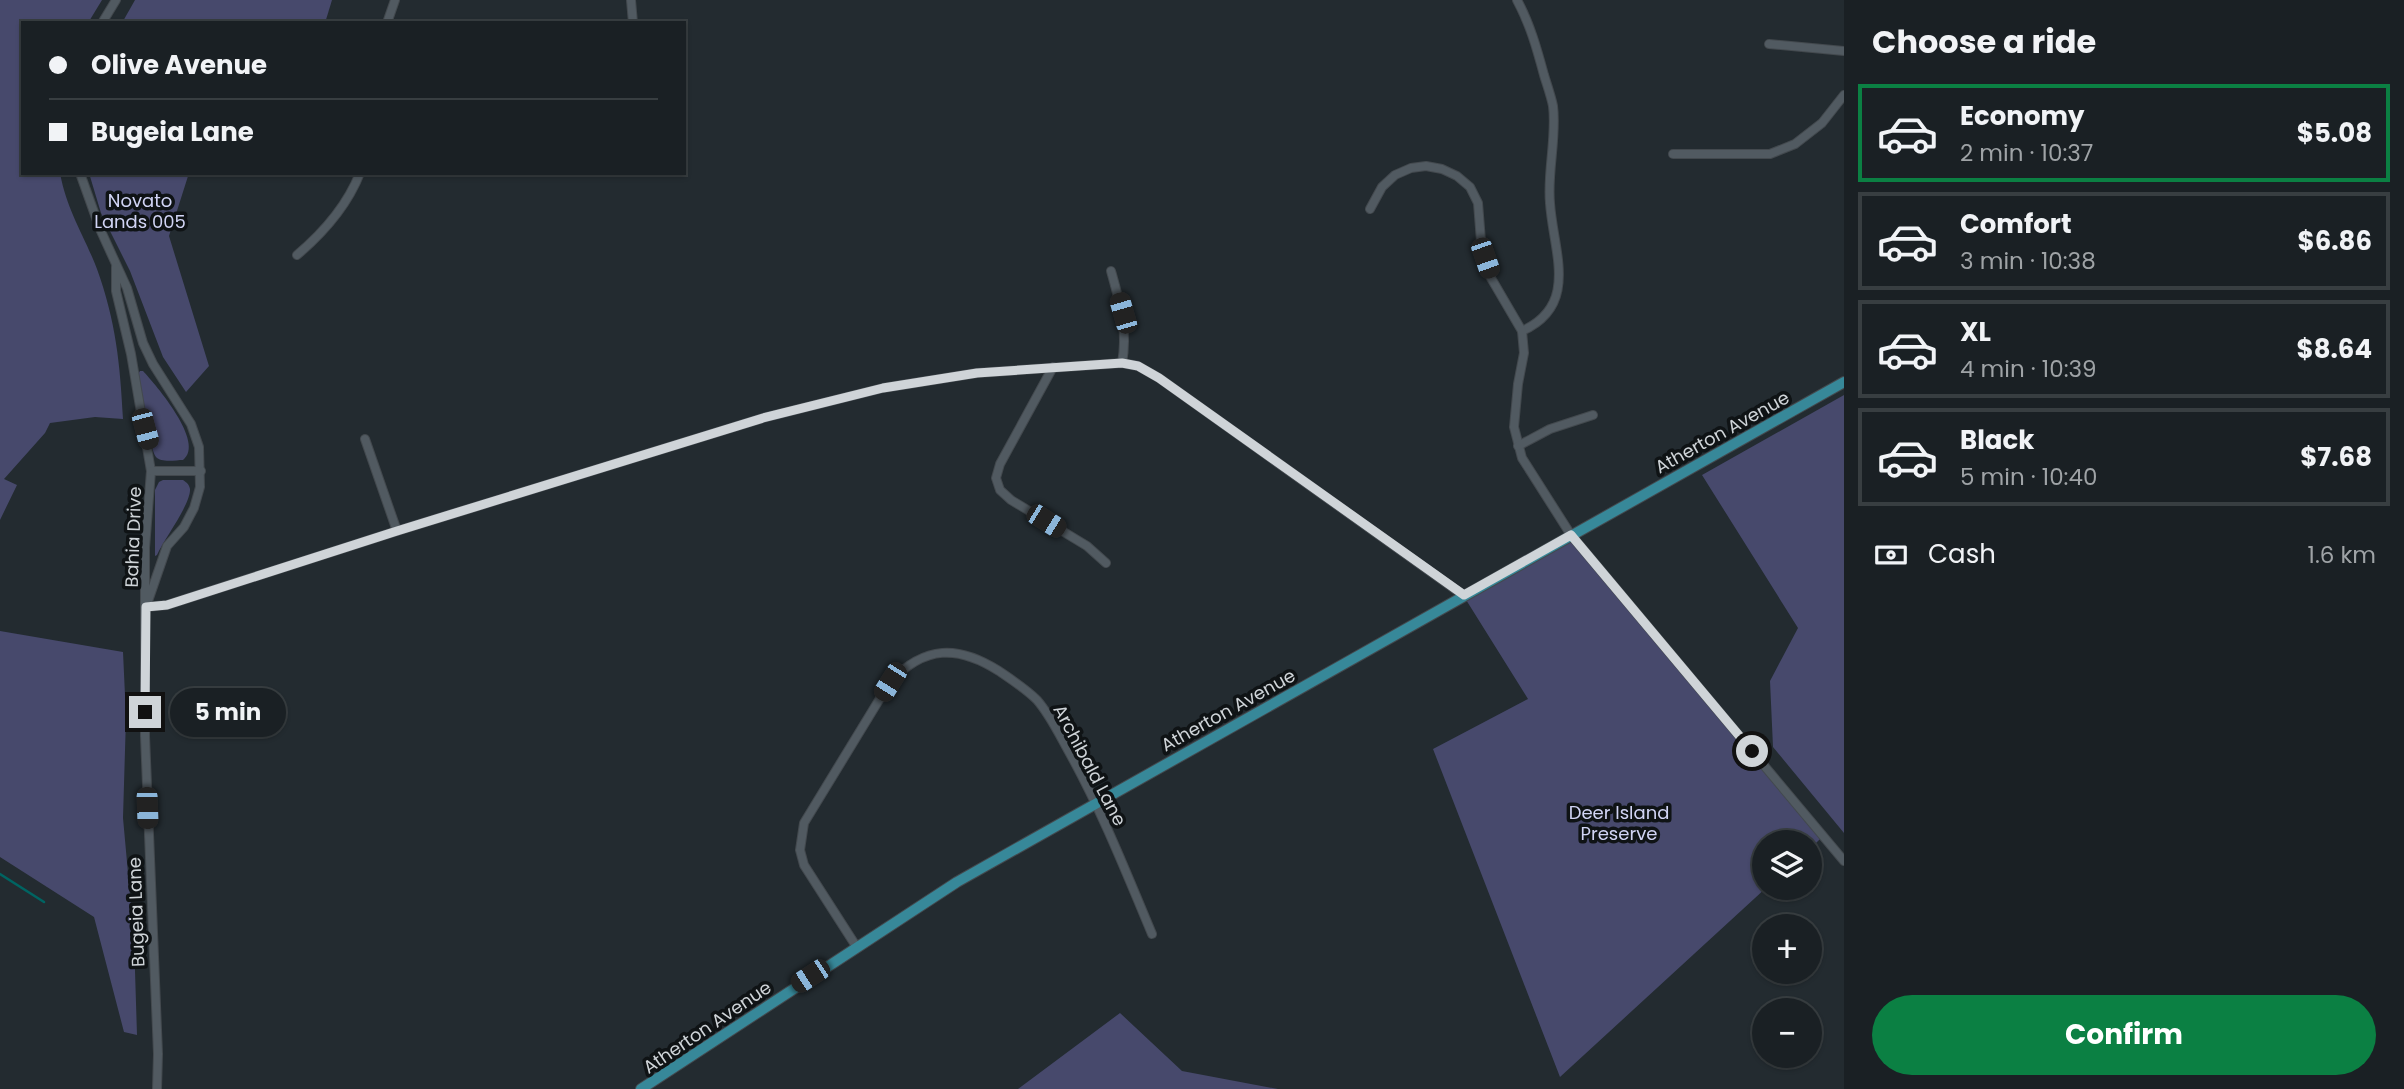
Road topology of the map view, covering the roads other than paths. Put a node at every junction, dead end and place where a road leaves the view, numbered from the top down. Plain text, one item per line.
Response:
1 (116, 0) edge
2 (395, 0) edge
3 (631, 0) edge
4 (1517, 0) edge
5 (103, 21) edge
6 (388, 21) edge
7 (634, 21) edge
8 (1769, 44) dead end
9 (1844, 51) edge
10 (1844, 95) edge
11 (1673, 154) dead end
12 (81, 175) edge
13 (359, 175) edge
14 (1370, 209) dead end
15 (297, 255) dead end
16 (116, 267) junction
17 (1111, 271) dead end
18 (1521, 331) junction
19 (1122, 363) junction
20 (1053, 368) junction
21 (1844, 382) edge
22 (1593, 415) dead end
23 (365, 439) dead end
24 (1518, 446) junction
25 (151, 471) junction
26 (201, 471) junction
27 (397, 531) junction
28 (1571, 535) junction
29 (1106, 563) dead end
30 (1464, 595) junction
31 (146, 607) junction
32 (1096, 802) junction
33 (1844, 861) edge
34 (1152, 934) dead end
35 (856, 946) junction
36 (157, 1089) edge
37 (641, 1089) edge

1 - 5 street
2 - 6 street
3 - 7 street
4 - 18 street
8 - 9 street
10 - 11 street
12 - 16 street, Bahia Drive
13 - 15 street
14 - 18 street
16 - 25 street, Bahia Drive
16 - 26 street, Bahia Drive
17 - 19 street
18 - 24 street
19 - 20 street
19 - 30 street
20 - 27 street
20 - 29 street
21 - 28 main road, Atherton Avenue
22 - 24 street
23 - 27 street
24 - 28 street
25 - 26 street
25 - 31 street, Bahia Drive
26 - 31 street, Bahia Drive
27 - 31 street
28 - 30 main road, Atherton Avenue
28 - 33 street
30 - 32 main road, Atherton Avenue
31 - 36 street, Bugeia Lane
32 - 34 street, Archibald Lane
32 - 35 main road, Atherton Avenue
32 - 35 street, Archibald Lane
35 - 37 main road, Atherton Avenue

